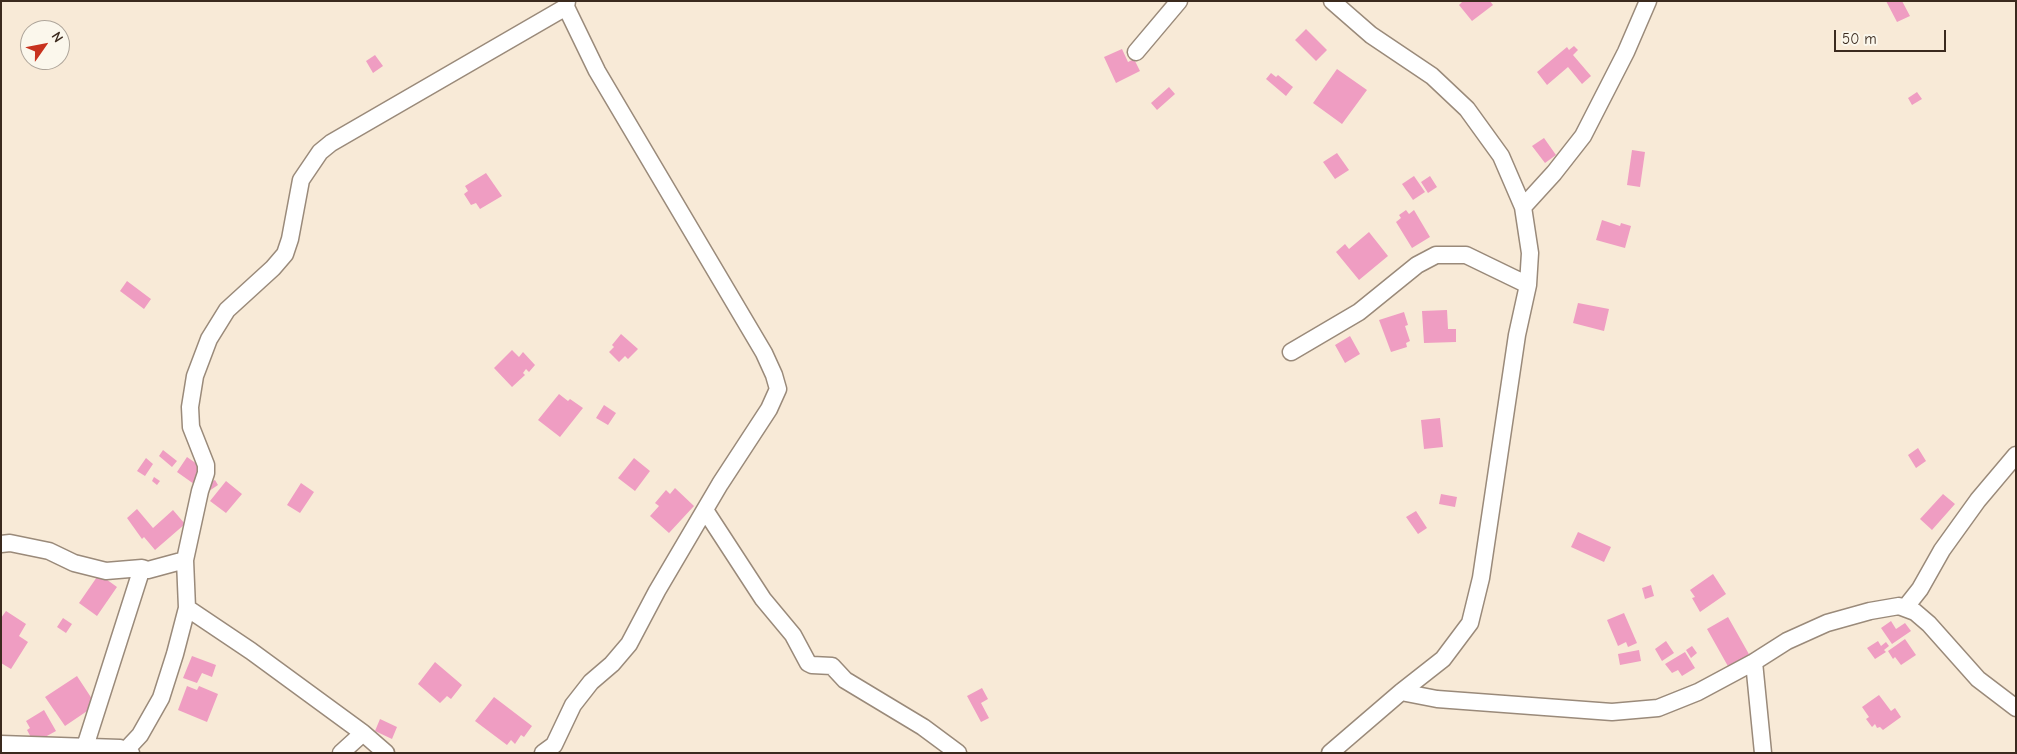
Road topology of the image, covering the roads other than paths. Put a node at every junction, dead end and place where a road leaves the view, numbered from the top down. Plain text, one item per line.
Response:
1 (1179, 1) edge
2 (1332, 1) edge
3 (1648, 1) edge
4 (566, 4) edge
5 (1136, 52) dead end
6 (1523, 207) junction
7 (1528, 285) junction
8 (1291, 352) dead end
9 (2016, 455) edge
10 (705, 510) junction
11 (1, 544) edge
12 (185, 560) junction
13 (142, 568) junction
14 (187, 608) junction
15 (1905, 608) junction
16 (1754, 662) junction
17 (1401, 692) junction
18 (2016, 708) edge
19 (363, 733) junction
20 (1, 744) edge
21 (84, 750) edge
22 (1335, 751) edge
23 (128, 752) edge
24 (341, 753) edge
25 (386, 753) edge
26 (543, 753) edge
27 (958, 753) edge
28 (1763, 753) edge

1 - 5 street
2 - 6 street
3 - 6 street
4 - 10 street
4 - 12 street
6 - 7 street
7 - 8 street
7 - 17 street
9 - 15 street
10 - 26 street
10 - 27 street
11 - 13 street
12 - 13 street
12 - 14 street
13 - 21 street
14 - 19 street
14 - 23 street
15 - 16 street
15 - 18 street
16 - 17 street
16 - 28 street
17 - 22 street
19 - 24 street
19 - 25 street
20 - 21 street
21 - 23 street

